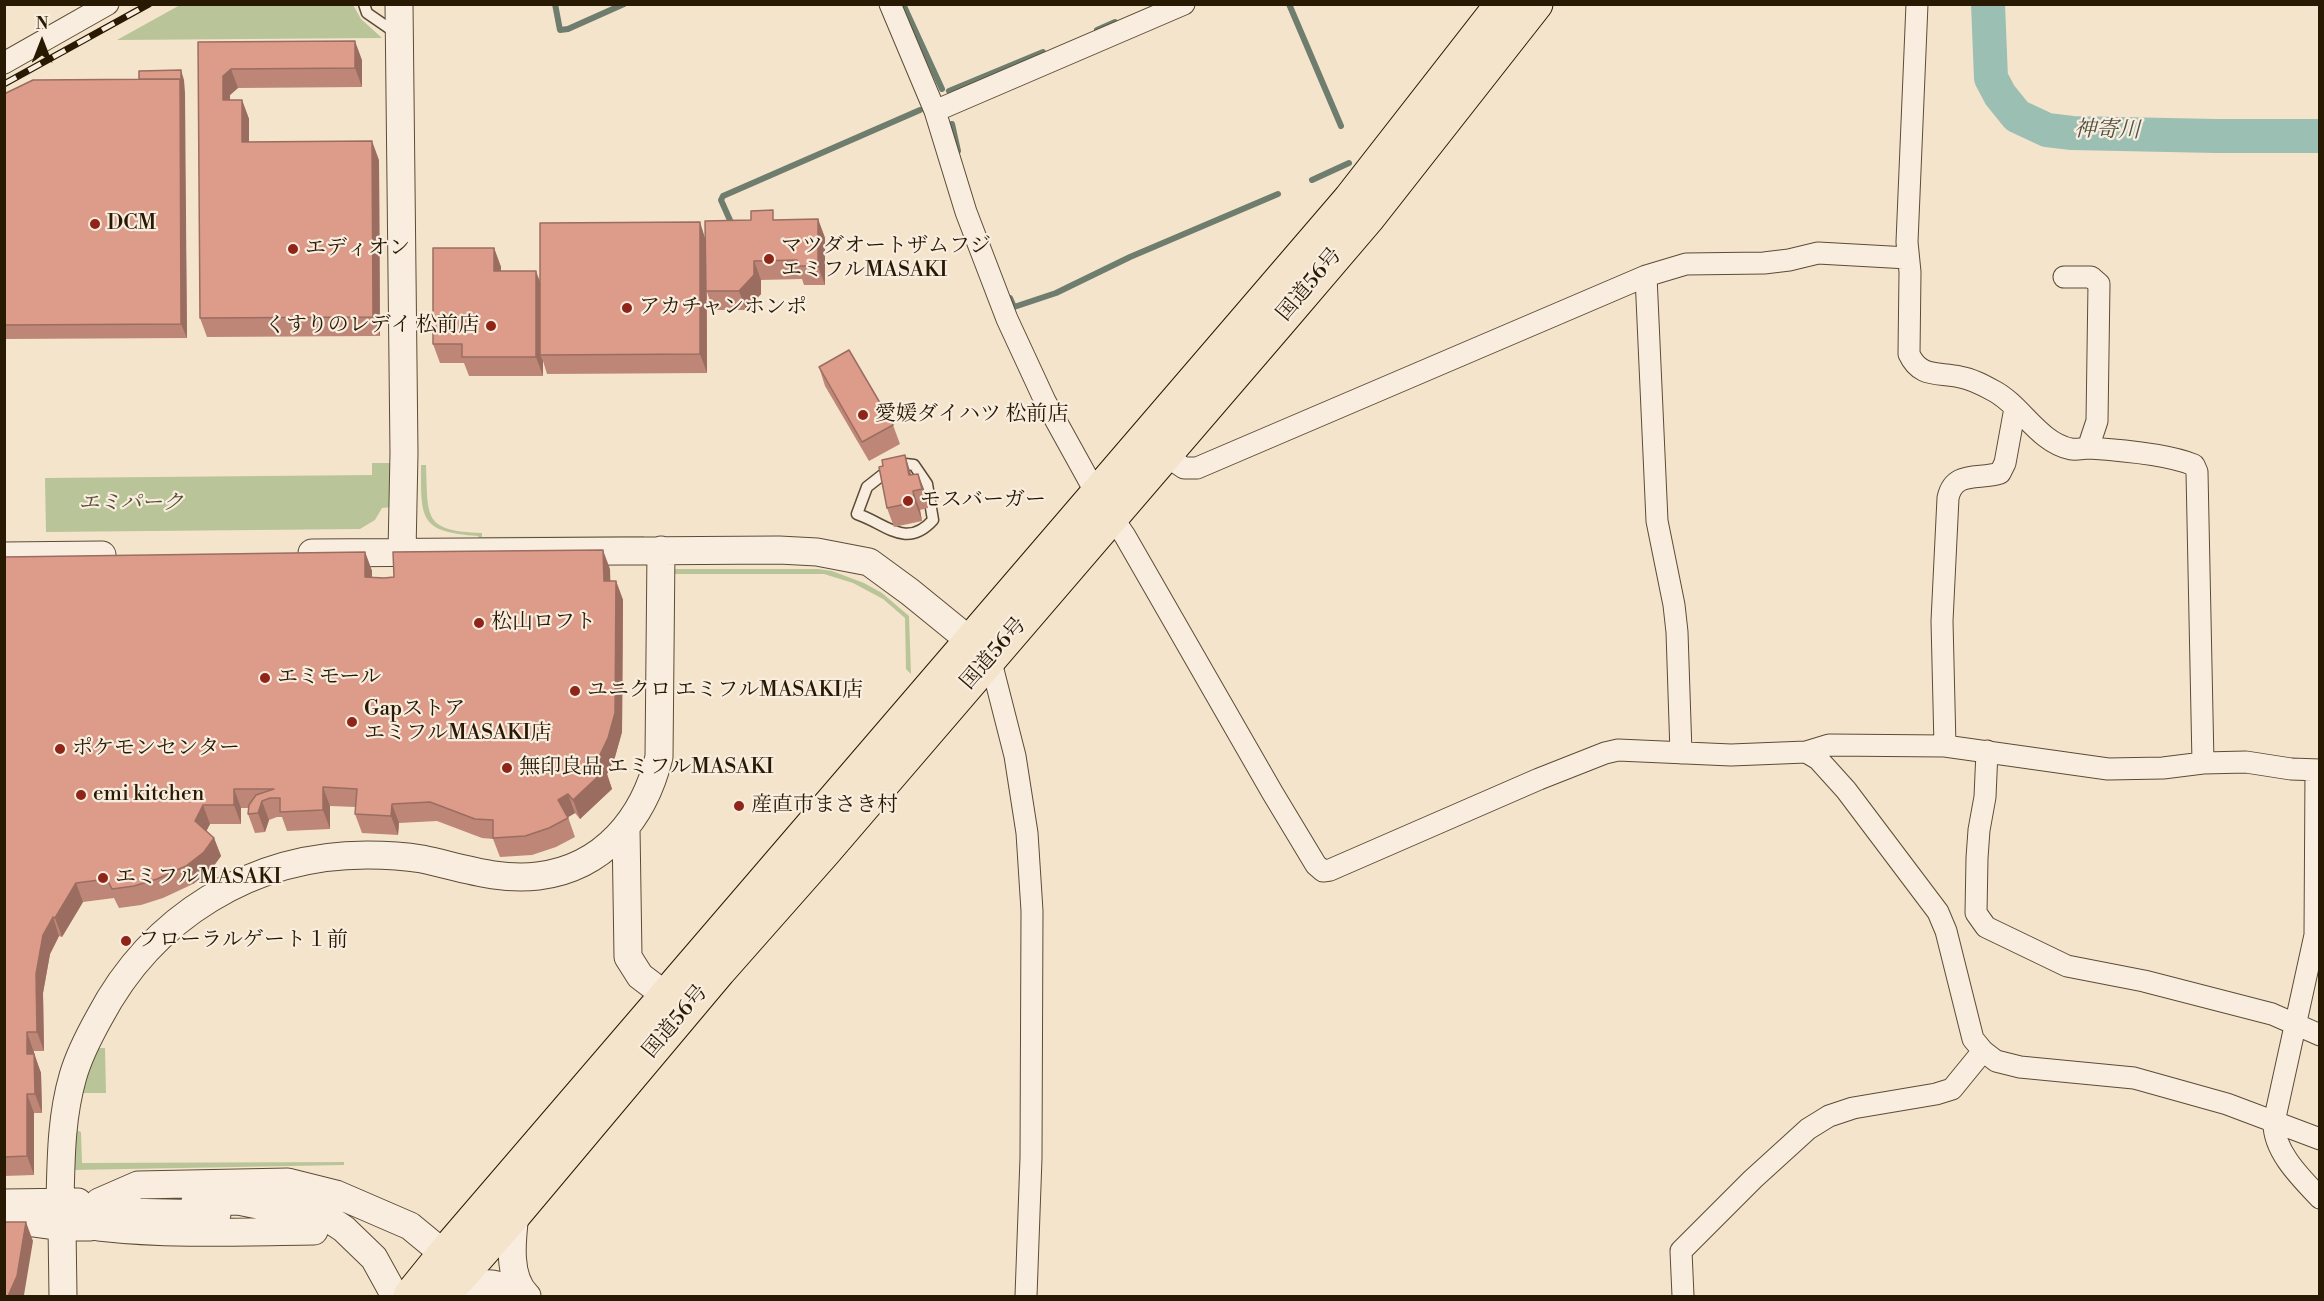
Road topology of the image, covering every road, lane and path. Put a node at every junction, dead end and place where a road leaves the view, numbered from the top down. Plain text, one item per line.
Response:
1 (108, 4) edge
2 (364, 4) edge
3 (399, 4) edge
4 (890, 4) edge
5 (1184, 4) edge
6 (1503, 4) edge
7 (1536, 4) edge
8 (1917, 4) edge
9 (1155, 10) edge
10 (399, 35) junction
11 (4, 63) edge
12 (935, 111) junction
13 (1908, 258) junction
14 (1646, 276) junction
15 (2064, 277) dead end
16 (2015, 408) junction
17 (1155, 448) junction
18 (2088, 448) junction
19 (1105, 506) junction
20 (857, 514) joint
21 (661, 550) junction
22 (402, 552) junction
23 (287, 553) edge
24 (126, 555) edge
25 (4, 556) edge
26 (981, 650) junction
27 (1946, 746) junction
28 (1987, 751) junction
29 (1681, 753) junction
30 (1806, 753) junction
31 (2203, 763) junction
32 (2318, 770) edge
33 (626, 828) junction
34 (665, 995) junction
35 (2296, 1025) junction
36 (2319, 1035) edge
37 (1983, 1052) junction
38 (2274, 1122) junction
39 (2319, 1139) edge
40 (2319, 1198) edge
41 (4, 1203) edge
42 (263, 1206) junction
43 (61, 1214) junction
44 (97, 1214) junction
45 (217, 1214) junction
46 (515, 1214) junction
47 (4, 1219) edge
48 (314, 1231) dead end
49 (444, 1254) junction
50 (524, 1293) edge
51 (63, 1296) edge
52 (395, 1296) edge
53 (410, 1296) edge
54 (444, 1296) edge
55 (1026, 1296) edge
56 (1683, 1296) edge

1 - 11 street
2 - 10 lane
3 - 10 street
4 - 12 street
5 - 9 street
6 - 17 highway, 国道56号
7 - 17 highway, 国道56号
8 - 13 street
9 - 12 street
10 - 22 street
12 - 19 street
13 - 14 street
13 - 16 street
14 - 17 street
14 - 29 street
15 - 18 street
16 - 18 street
16 - 27 street
17 - 19 highway, 国道56号
18 - 31 street
19 - 26 highway, 国道56号
19 - 29 street
20 - 20 lane
21 - 22 street
21 - 26 street
21 - 33 street
22 - 23 street
24 - 25 street
26 - 34 highway, 国道56号
26 - 46 highway, 国道56号
26 - 55 street
27 - 28 street
27 - 30 street
28 - 31 street
28 - 35 street
29 - 30 street
30 - 37 street
31 - 32 street
32 - 35 street
33 - 34 street
33 - 43 street
34 - 49 highway, 国道56号
35 - 36 street
35 - 38 street
37 - 38 street
37 - 56 street
38 - 39 street
38 - 40 street
41 - 43 street
42 - 44 street
42 - 45 street
42 - 52 street
43 - 44 street
43 - 45 street
43 - 47 street
43 - 51 street
44 - 45 street
44 - 48 street
44 - 49 street
46 - 50 street
46 - 54 highway, 国道56号
49 - 53 highway, 国道56号
50 - 54 street

